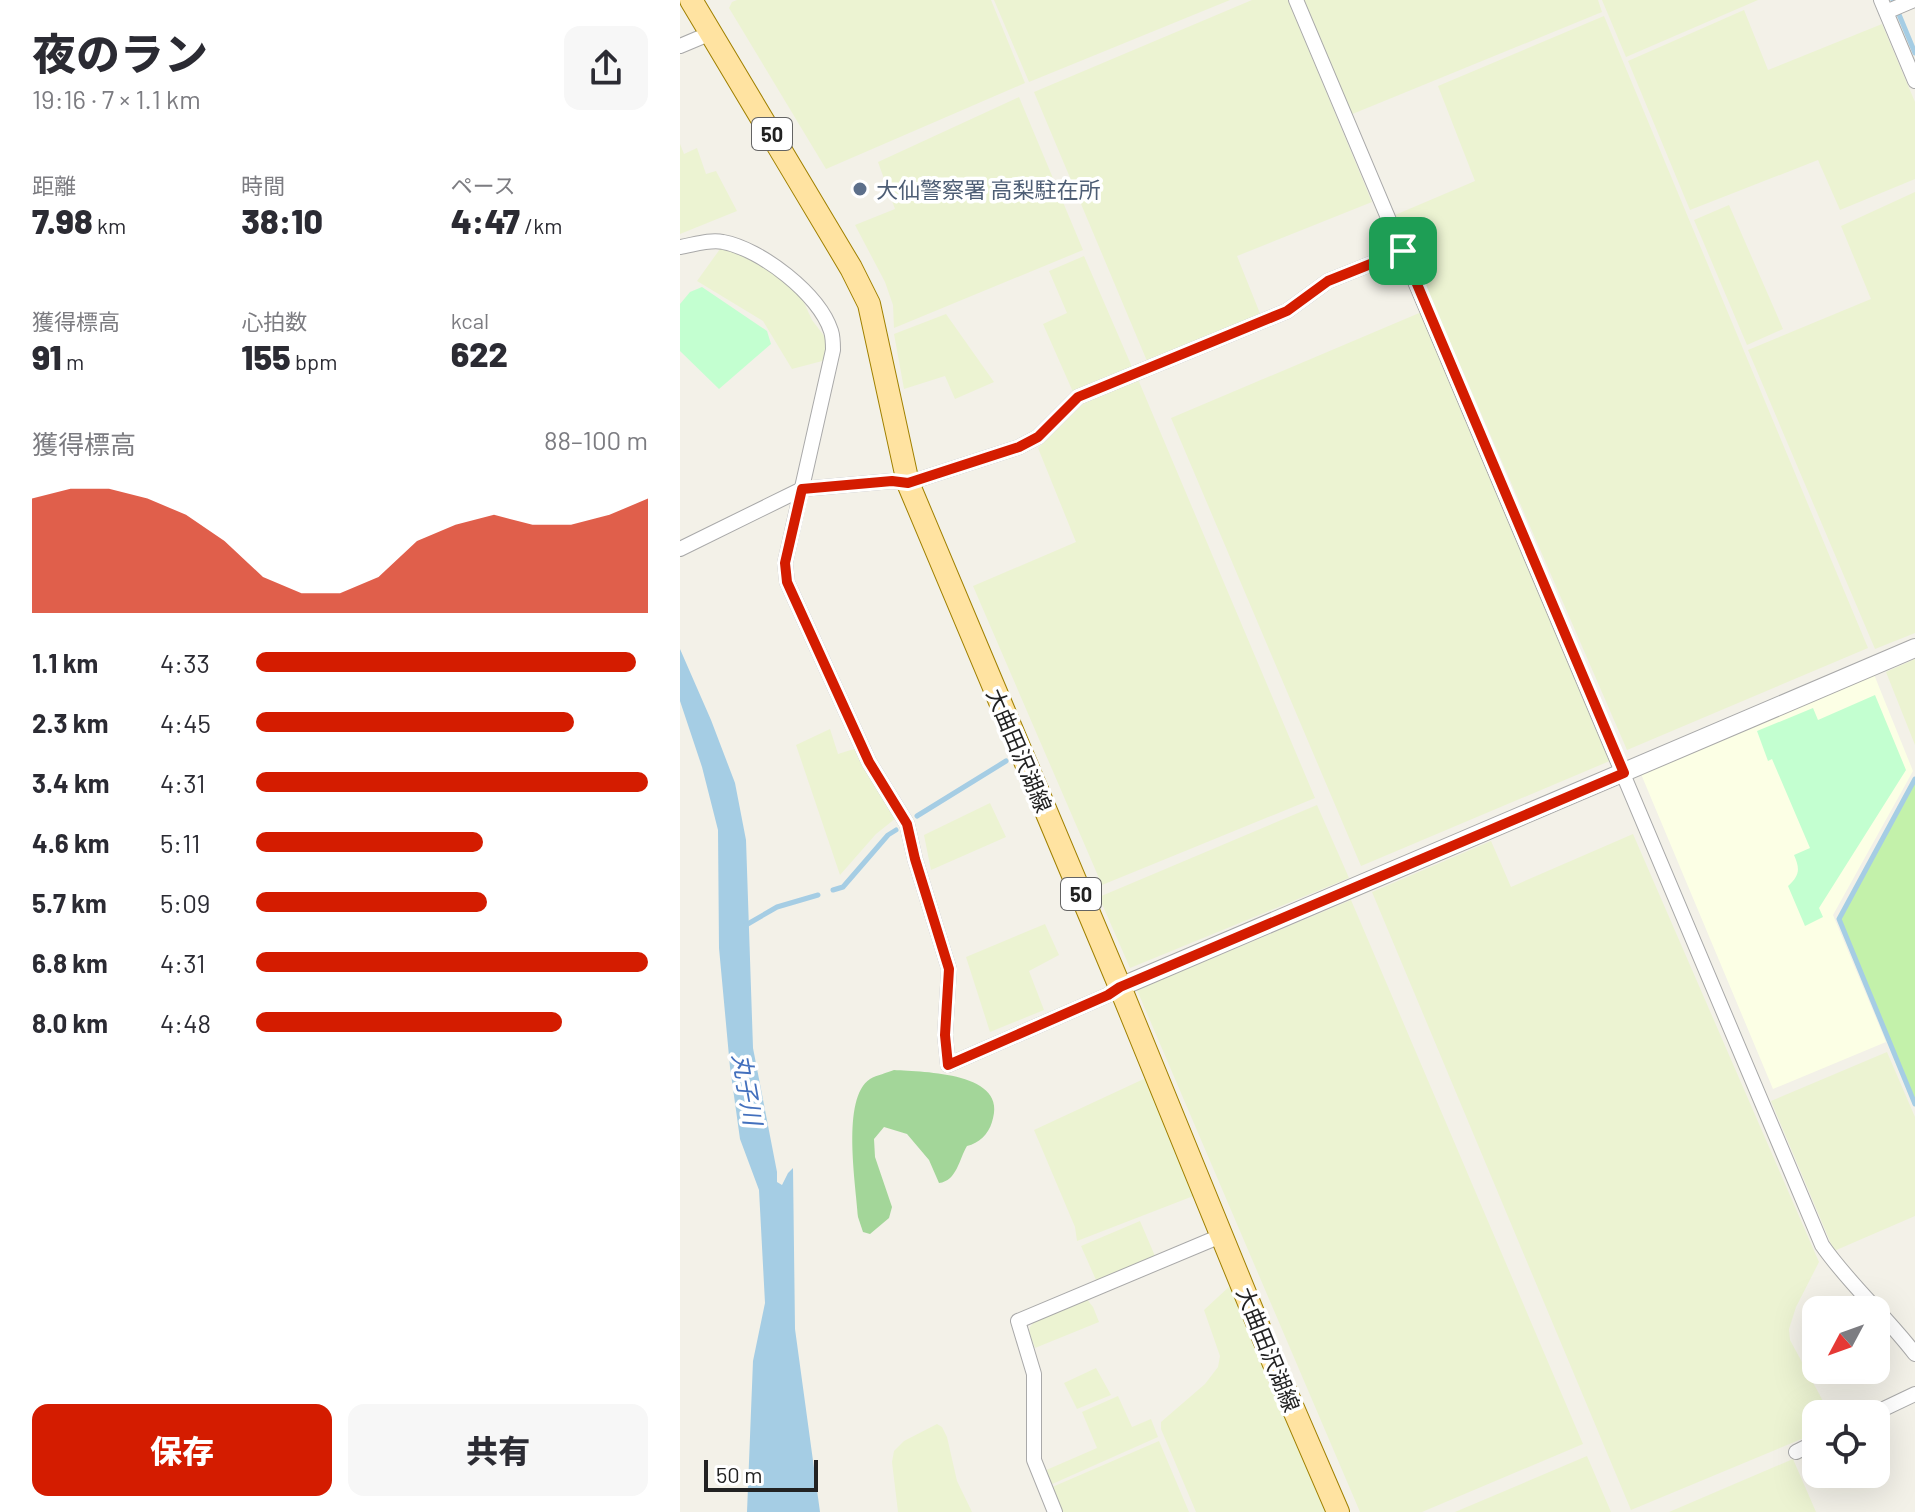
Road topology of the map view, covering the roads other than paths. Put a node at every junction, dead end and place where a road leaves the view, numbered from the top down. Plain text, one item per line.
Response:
1 (691, 0) edge
2 (1296, 0) edge
3 (1895, 5) edge
4 (711, 33) junction
5 (680, 46) edge
6 (1915, 81) edge
7 (680, 247) edge
8 (1403, 251) junction
9 (908, 483) junction
10 (802, 489) junction
11 (684, 547) edge
12 (1915, 648) edge
13 (1624, 773) junction
14 (1120, 987) junction
15 (1223, 1235) junction
16 (1915, 1354) edge
17 (1915, 1394) edge
18 (1890, 1406) edge
19 (1802, 1449) edge
20 (1796, 1452) dead end
21 (1055, 1512) edge
22 (1338, 1512) edge

1 - 4 main road, 大曲田沢湖線 / 50
2 - 8 street
3 - 6 street
4 - 5 street
4 - 9 main road, 大曲田沢湖線 / 50
7 - 10 street
8 - 9 street
8 - 13 street
9 - 10 street
9 - 14 main road, 大曲田沢湖線 / 50
10 - 11 street
10 - 14 street
12 - 13 street
13 - 14 street
13 - 16 street
14 - 15 main road, 大曲田沢湖線 / 50
15 - 21 street
15 - 22 main road, 大曲田沢湖線 / 50
17 - 18 street
19 - 20 street

